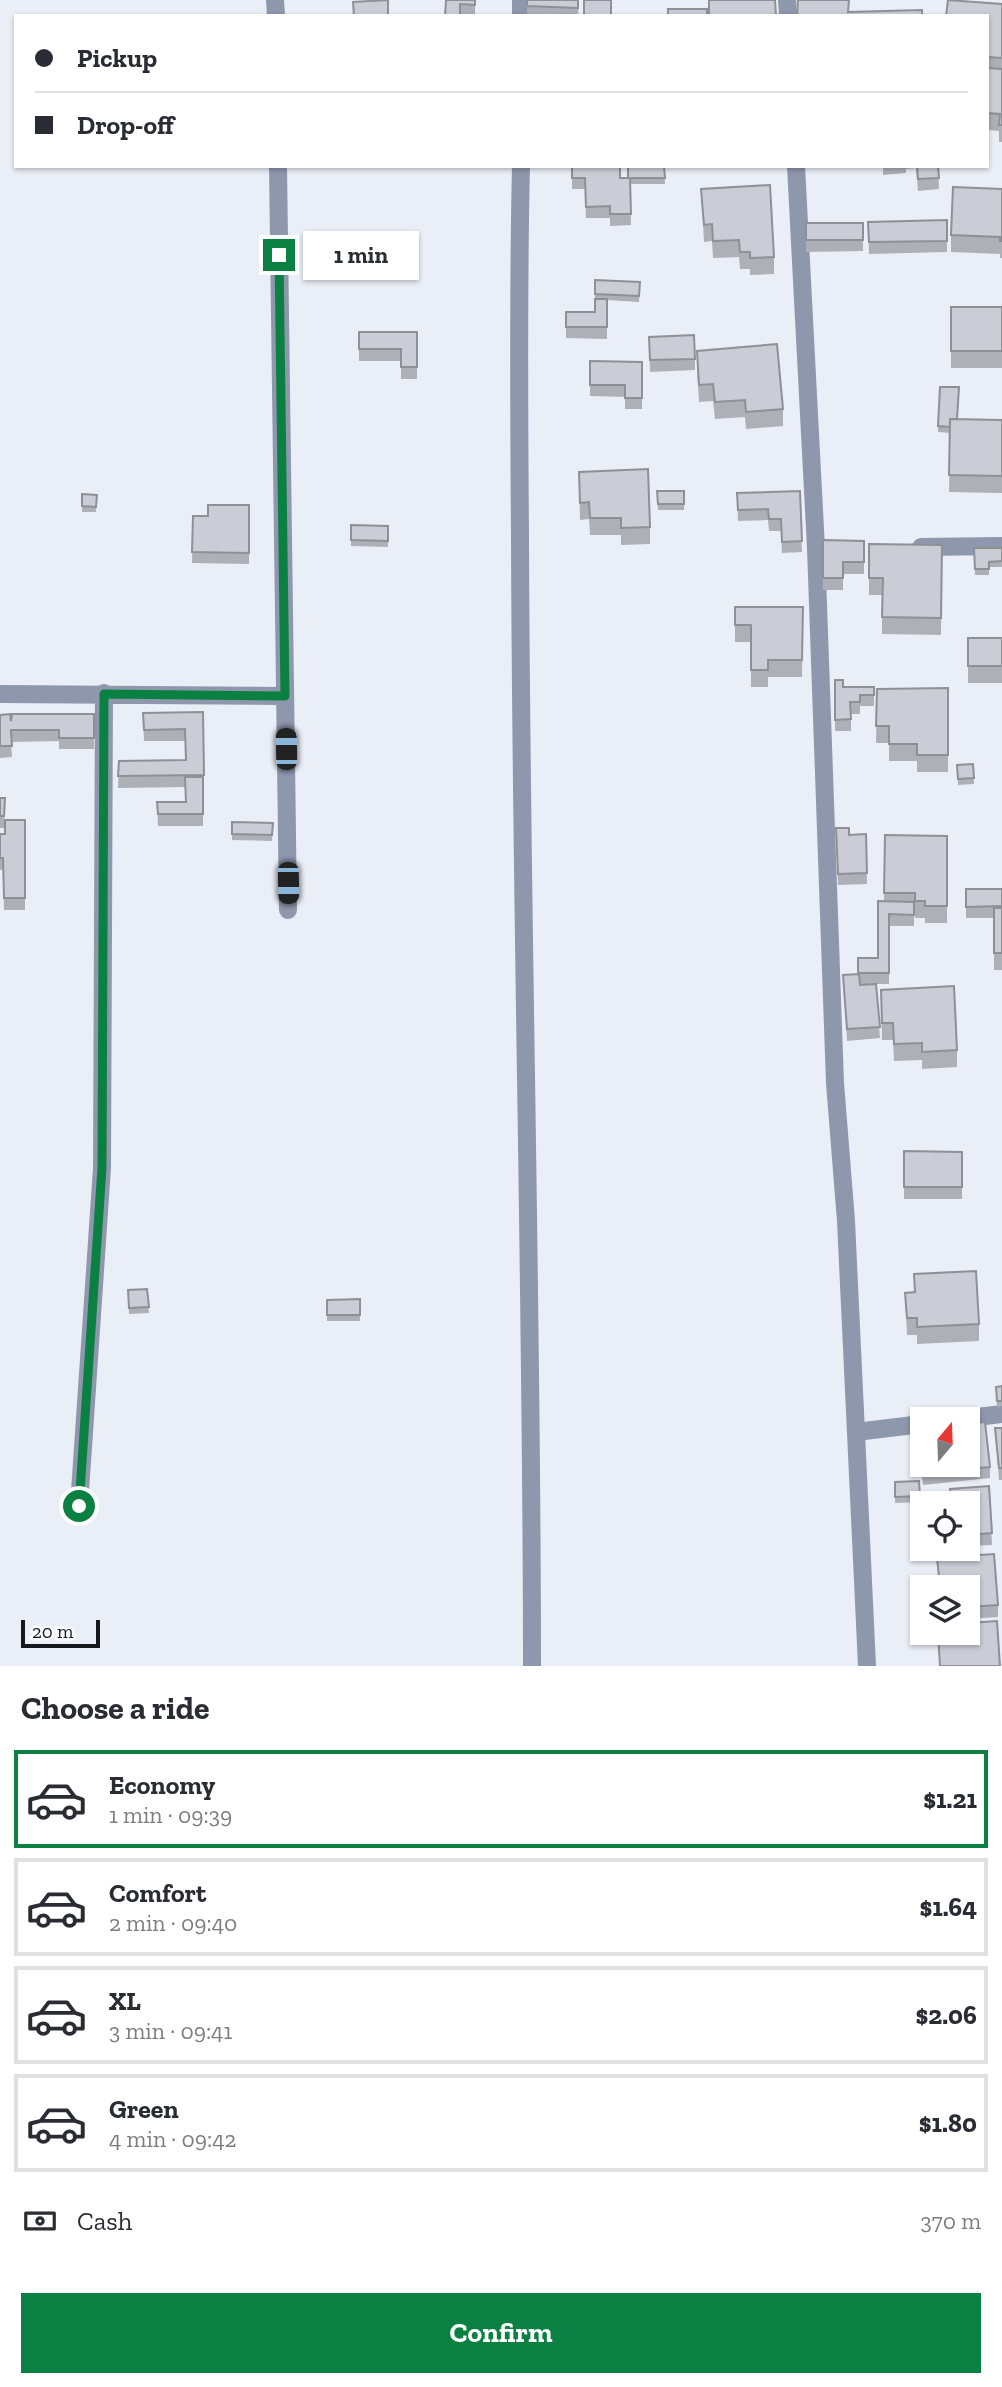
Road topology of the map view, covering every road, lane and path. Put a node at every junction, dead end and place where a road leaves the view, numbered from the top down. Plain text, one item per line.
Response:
1 (278, 168) edge
2 (521, 168) edge
3 (796, 168) edge
4 (1002, 546) edge
5 (909, 547) edge
6 (0, 694) edge
7 (104, 694) junction
8 (285, 696) junction
9 (288, 910) dead end
10 (1002, 1414) edge
11 (980, 1417) edge
12 (910, 1425) edge
13 (856, 1432) junction
14 (79, 1506) dead end
15 (532, 1666) edge
16 (867, 1666) edge

1 - 8 street
2 - 15 street
3 - 13 street
4 - 5 street
6 - 7 street
7 - 8 street
7 - 14 street
8 - 9 street
10 - 11 street
12 - 13 street
13 - 16 street

